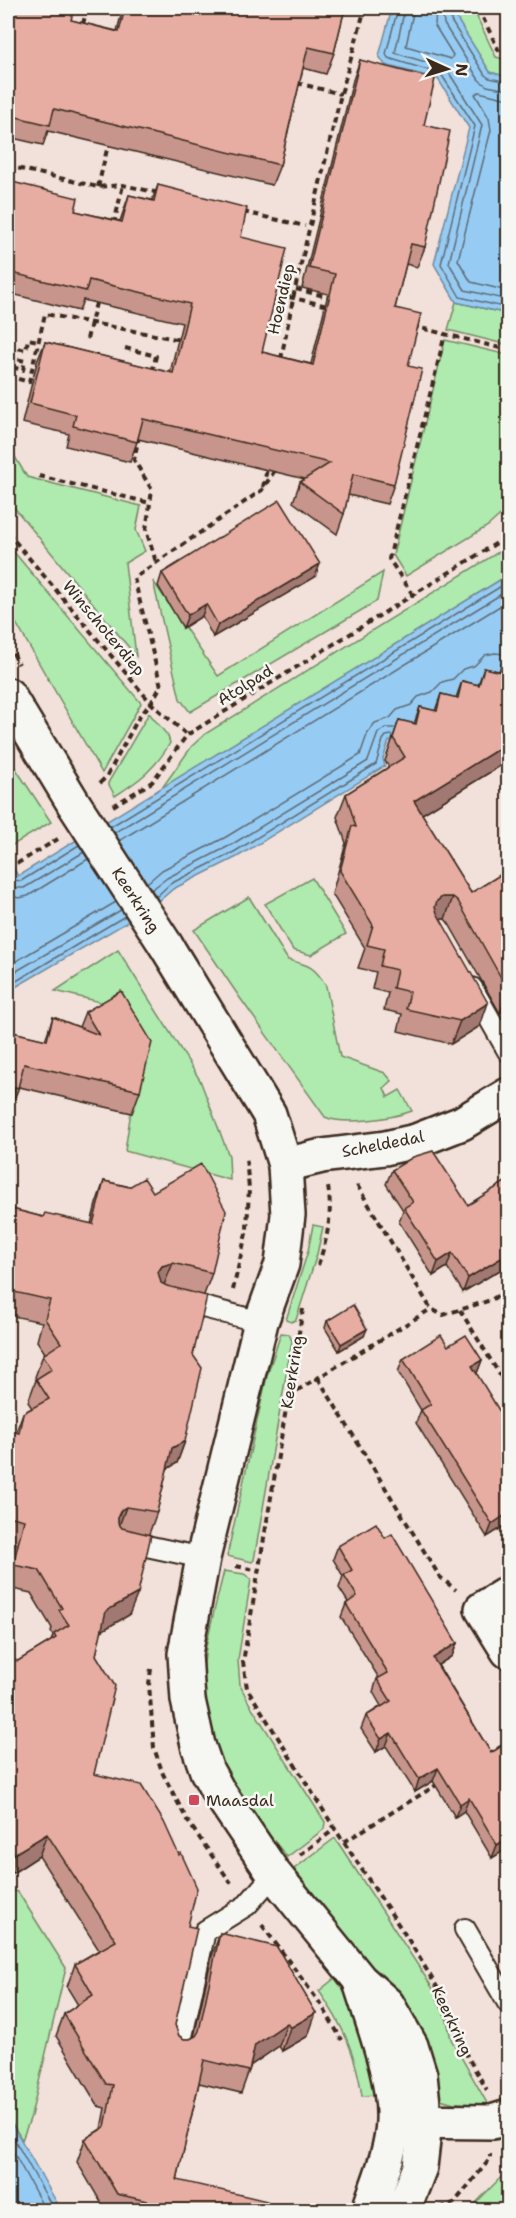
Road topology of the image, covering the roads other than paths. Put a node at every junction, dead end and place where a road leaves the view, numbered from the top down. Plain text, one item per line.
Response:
1 (8, 695) edge
2 (462, 970) edge
3 (508, 1051) edge
4 (508, 1095) edge
5 (285, 1165) junction
6 (162, 1297) edge
7 (261, 1322) junction
8 (121, 1541) edge
9 (203, 1558) junction
10 (495, 1601) edge
11 (508, 1651) edge
12 (274, 1874) junction
13 (465, 1929) dead end
14 (360, 1980) junction
15 (508, 2003) edge
16 (179, 2050) edge
17 (500, 2120) edge
18 (393, 2121) junction
19 (425, 2123) junction
20 (369, 2211) edge
21 (400, 2211) edge

1 - 5 street, Keerkring, bridge
2 - 3 lane
4 - 5 street, Scheldedal
5 - 7 street, Keerkring
6 - 7 lane
7 - 9 street, Keerkring
8 - 9 lane
9 - 12 street, Keerkring
10 - 11 street
12 - 14 street, Keerkring
12 - 16 lane
13 - 15 lane
14 - 18 street, Keerkring
14 - 19 street, Keerkring
17 - 19 street
18 - 19 street
18 - 20 street, Keerkring
19 - 21 street, Keerkring

